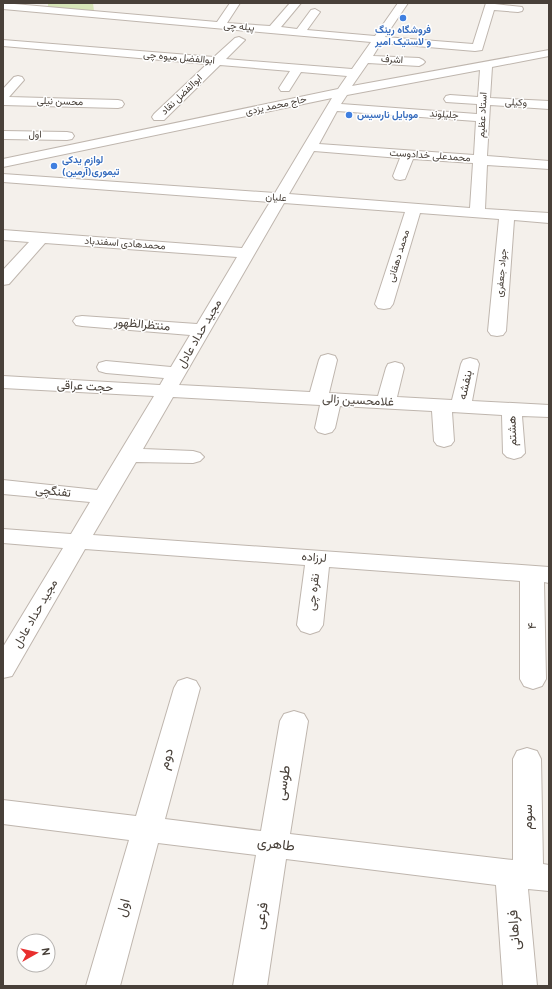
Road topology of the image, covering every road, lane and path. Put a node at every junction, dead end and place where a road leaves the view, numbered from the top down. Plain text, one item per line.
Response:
1 (235, 3) edge
2 (296, 3) edge
3 (403, 3) edge
4 (490, 5) edge
5 (3, 6) edge
6 (33, 8) junction
7 (518, 9) dead end
8 (315, 12) dead end
9 (86, 13) junction
10 (20, 18) dead end
11 (70, 23) dead end
12 (220, 25) junction
13 (273, 30) junction
14 (300, 32) junction
15 (4, 37) edge
16 (52, 38) dead end
17 (239, 40) dead end
18 (379, 40) junction
19 (105, 42) dead end
20 (26, 45) junction
21 (42, 46) junction
22 (164, 47) dead end
23 (96, 51) junction
24 (117, 53) junction
25 (549, 53) edge
26 (154, 56) junction
27 (12, 57) dead end
28 (366, 58) junction
29 (217, 62) junction
30 (419, 62) dead end
31 (103, 64) dead end
32 (486, 65) junction
33 (298, 68) junction
34 (355, 73) junction
35 (18, 80) dead end
36 (285, 88) dead end
37 (3, 97) edge
38 (450, 99) dead end
39 (338, 100) junction
40 (3, 101) edge
41 (483, 101) junction
42 (86, 103) junction
43 (118, 104) dead end
44 (549, 105) edge
45 (159, 117) dead end
46 (482, 118) junction
47 (3, 135) edge
48 (310, 147) junction
49 (408, 154) junction
50 (480, 160) junction
51 (3, 163) edge
52 (549, 165) edge
53 (3, 178) edge
54 (280, 198) junction
55 (392, 206) junction
56 (414, 208) junction
57 (477, 212) junction
58 (508, 215) junction
59 (549, 218) edge
60 (3, 235) edge
61 (41, 238) junction
62 (248, 253) junction
63 (3, 280) edge
64 (384, 304) dead end
65 (82, 321) dead end
66 (202, 330) junction
67 (497, 331) dead end
68 (328, 360) dead end
69 (470, 364) dead end
70 (106, 367) dead end
71 (395, 368) dead end
72 (177, 373) junction
73 (3, 382) edge
74 (167, 391) junction
75 (324, 400) junction
76 (386, 403) junction
77 (451, 406) junction
78 (512, 409) junction
79 (549, 411) edge
80 (325, 428) dead end
81 (444, 441) dead end
82 (514, 453) dead end
83 (129, 455) junction
84 (193, 457) dead end
85 (3, 487) edge
86 (104, 497) junction
87 (3, 536) edge
88 (78, 541) junction
89 (318, 559) junction
90 (541, 574) edge
91 (310, 626) dead end
92 (541, 641) edge
93 (10, 643) edge
94 (3, 669) edge
95 (533, 679) dead end
96 (187, 688) dead end
97 (294, 721) dead end
98 (527, 759) dead end
99 (3, 812) edge
100 (146, 829) junction
101 (274, 845) junction
102 (529, 876) edge
103 (103, 986) edge
104 (250, 986) edge
105 (520, 986) edge

1 - 12 street
2 - 13 street
3 - 18 street, مجید حداد عادل
4 - 7 street
4 - 18 street, پیله چی
5 - 6 street, پیله چی
6 - 9 street, پیله چی
6 - 10 street
8 - 14 street
9 - 11 street
9 - 12 street, پیله چی
12 - 13 street, پیله چی
13 - 14 street, پیله چی
14 - 18 street, پیله چی
15 - 20 street, ابوالفضل میوه چی
16 - 21 street
17 - 29 street, ابوالفضل نقاد
18 - 28 street, مجید حداد عادل
19 - 23 street
20 - 21 street, ابوالفضل میوه چی
20 - 27 street
21 - 23 street, ابوالفضل میوه چی
22 - 26 street
23 - 24 street, ابوالفضل میوه چی
24 - 26 street, ابوالفضل میوه چی
24 - 31 street
25 - 32 street, حاج محمد یزدی
26 - 29 street, ابوالفضل میوه چی
28 - 30 street, اشرف
28 - 34 street, مجید حداد عادل
29 - 33 street, ابوالفضل میوه چی
29 - 45 street, ابوالفضل نقاد
32 - 39 street, حاج محمد یزدی
32 - 41 street, استاد عظیم
33 - 34 street, ابوالفضل میوه چی
33 - 36 street
34 - 39 street, مجید حداد عادل
35 - 37 street
38 - 41 street
39 - 46 street, جلیلوند
39 - 48 street, مجید حداد عادل
39 - 51 street, حاج محمد یزدی
40 - 42 street, محسن نیلی
41 - 44 street, وکیلی
41 - 46 street, استاد عظیم
42 - 43 street, محسن نیلی
42 - 47 street, اول
46 - 50 street, استاد عظیم
48 - 49 street, محمدعلی خدادوست
48 - 54 street, مجید حداد عادل
49 - 50 street, محمدعلی خدادوست
49 - 55 street
50 - 52 street, محمدعلی خدادوست
50 - 57 street, استاد عظیم
53 - 54 street, علیان
54 - 55 street, علیان
54 - 62 street, مجید حداد عادل
55 - 56 street, علیان
56 - 57 street, علیان
56 - 64 street, محمد دهقانی
57 - 58 street, علیان
58 - 59 street, علیان
58 - 67 street, جواد جعفری
60 - 61 street, محمدهادی اسفندباد
61 - 62 street, محمدهادی اسفندباد
61 - 63 street
62 - 66 street, مجید حداد عادل
65 - 66 street, منتظرالظهور
66 - 72 street, مجید حداد عادل
68 - 75 street
69 - 77 street, بنفشه
70 - 72 street
71 - 76 street
72 - 74 street, مجید حداد عادل
73 - 74 street, حجت عراقی
74 - 75 street, غلامحسین زالی
74 - 83 street, مجید حداد عادل
75 - 76 street, غلامحسین زالی
75 - 80 street
76 - 77 street, غلامحسین زالی
77 - 78 street, غلامحسین زالی
77 - 81 street, بنفشه
78 - 79 street, غلامحسین زالی
78 - 82 street, هشتم
83 - 84 street
83 - 86 street, مجید حداد عادل
85 - 86 street, تفنگچی
86 - 88 street, مجید حداد عادل
87 - 88 street, لرزاده
88 - 89 street, لرزاده
88 - 93 street, مجید حداد عادل
89 - 90 street, لرزاده
89 - 91 street, نقره چی
90 - 92 street, ۴
92 - 95 street, ۴
93 - 94 street, مجید حداد عادل
96 - 100 street, دوم
97 - 101 street, طوسی
98 - 102 street, سوم
99 - 100 street, طاهری
100 - 101 street, طاهری
100 - 103 street, اول
101 - 102 street, طاهری
101 - 104 street, فرعی
102 - 105 street, فراهانی

